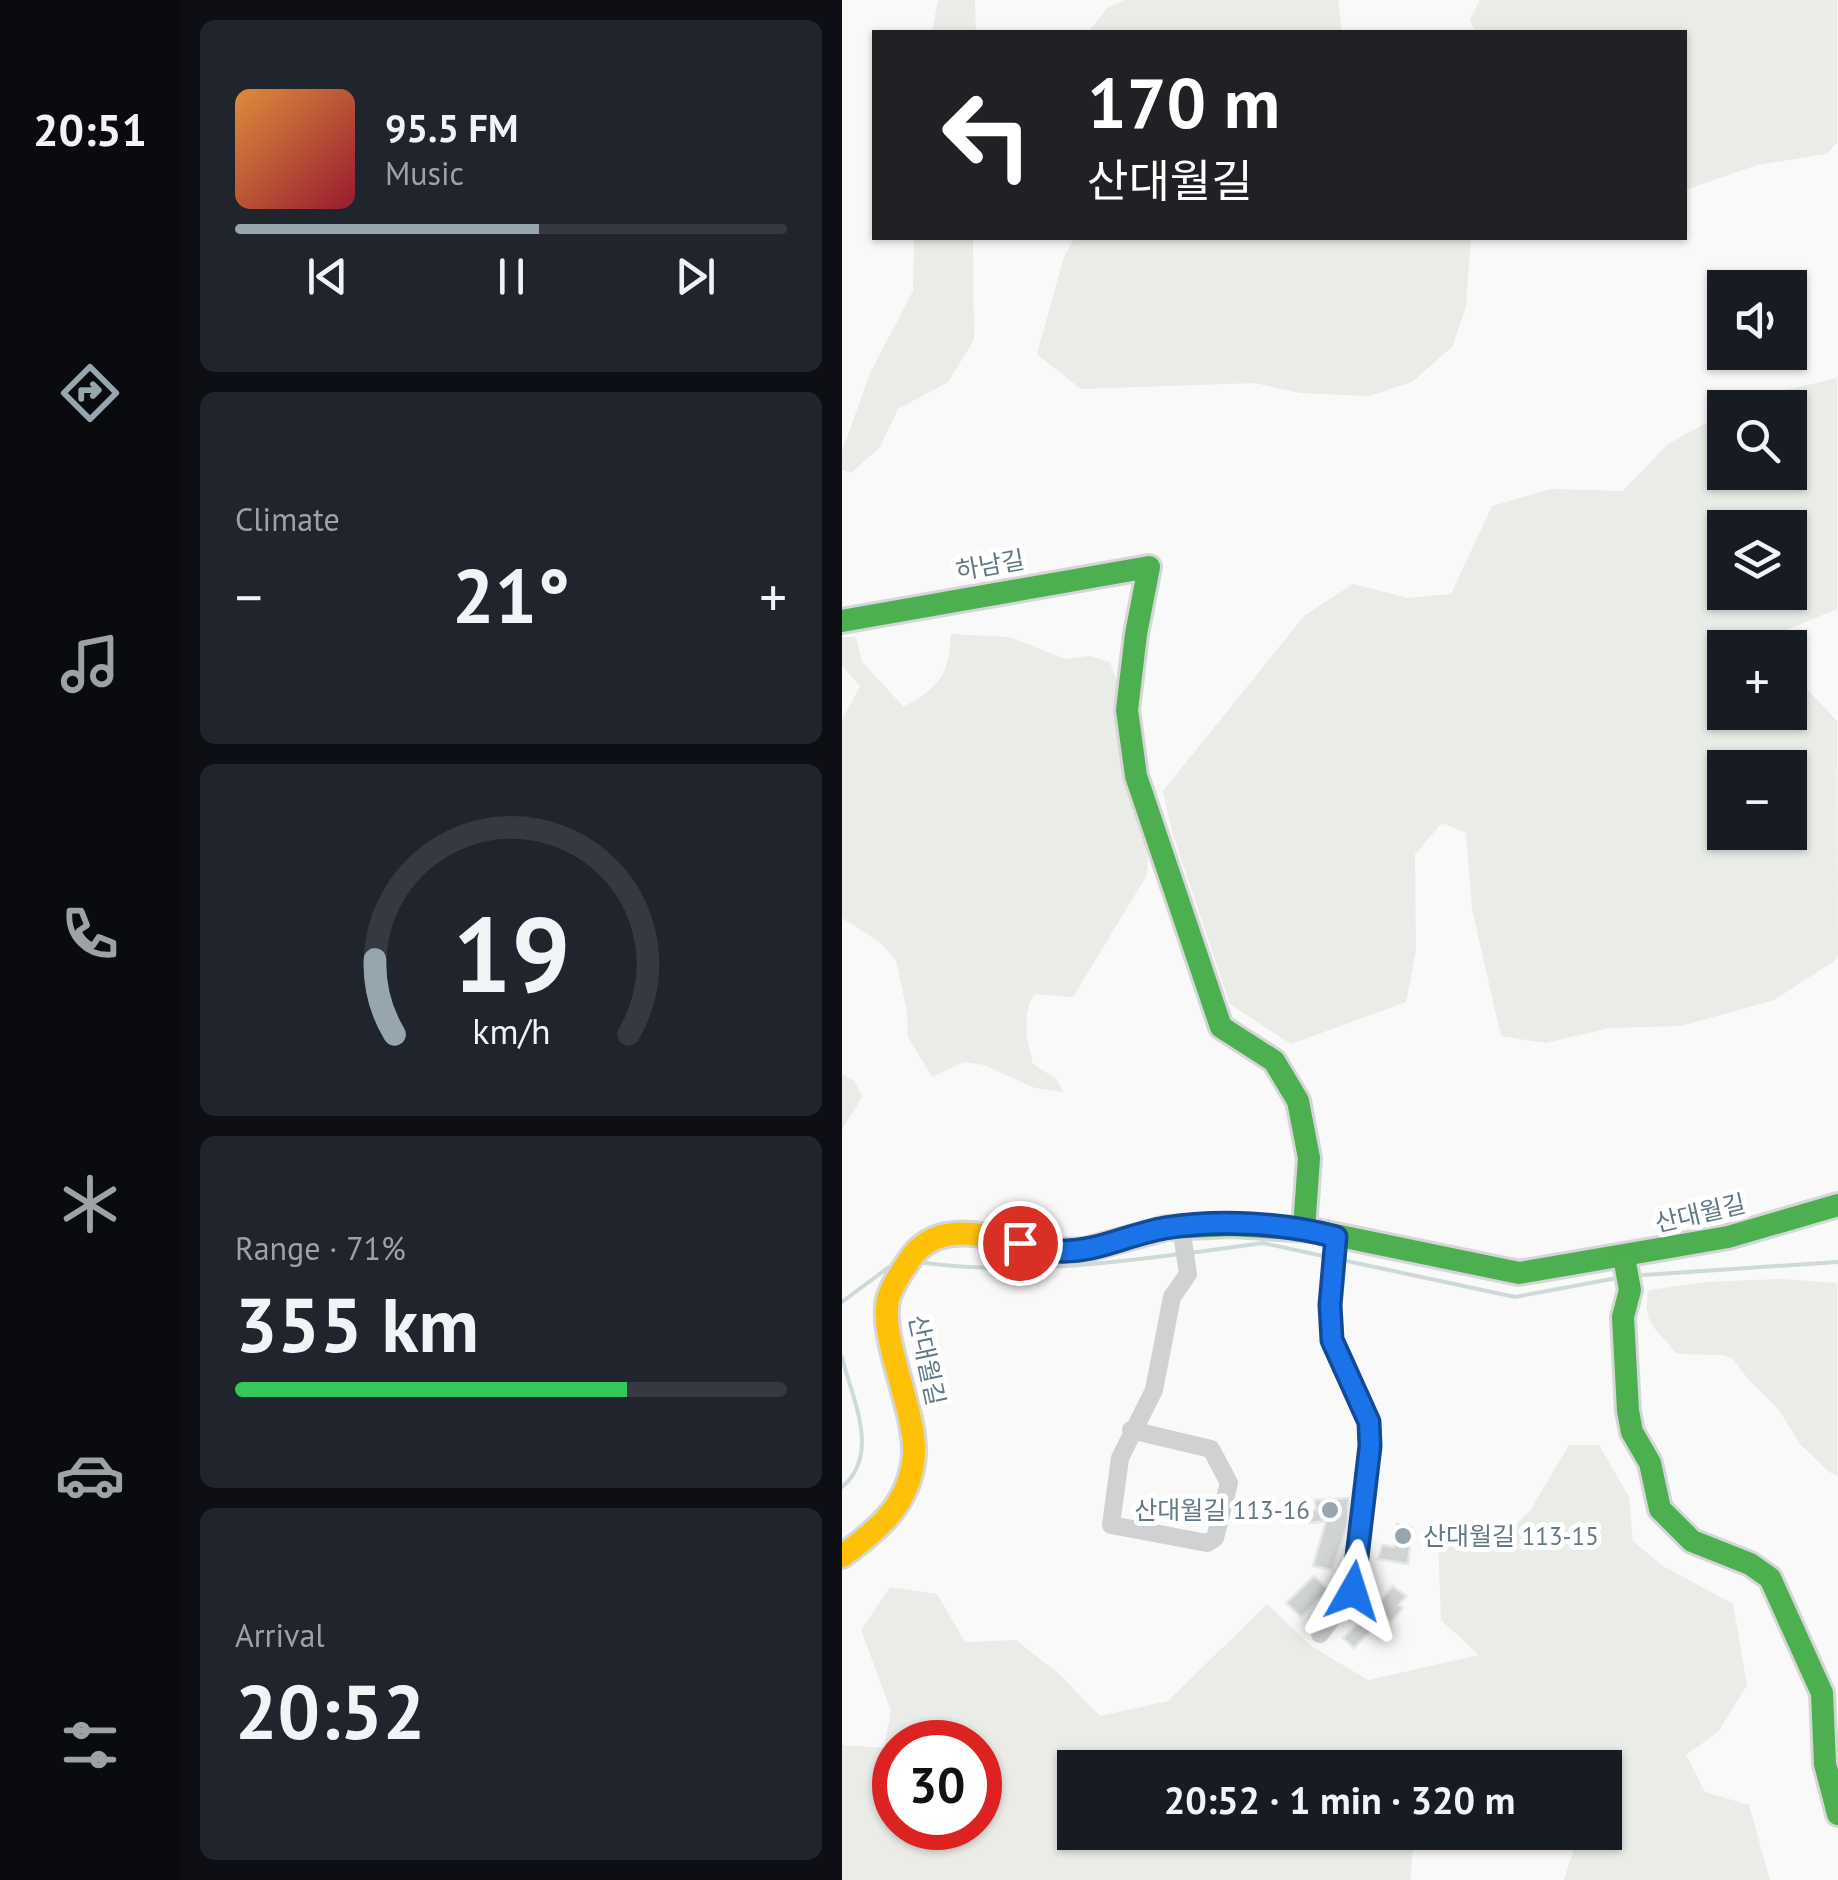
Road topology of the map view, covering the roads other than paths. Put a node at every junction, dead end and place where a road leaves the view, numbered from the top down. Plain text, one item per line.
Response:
1 (842, 620) edge
2 (1838, 1205) edge
3 (1182, 1227) junction
4 (1304, 1229) junction
5 (1336, 1237) junction
6 (1624, 1258) junction
7 (1132, 1430) junction
8 (842, 1556) edge
9 (1320, 1634) dead end
10 (1838, 1814) edge

1 - 4 street, 하남길
2 - 6 street, 산대월길
3 - 4 street, 산대월길
3 - 7 street
3 - 8 street, 산대월길
4 - 5 street, 산대월길
5 - 6 street, 산대월길
5 - 9 street
6 - 10 street
7 - 7 street

